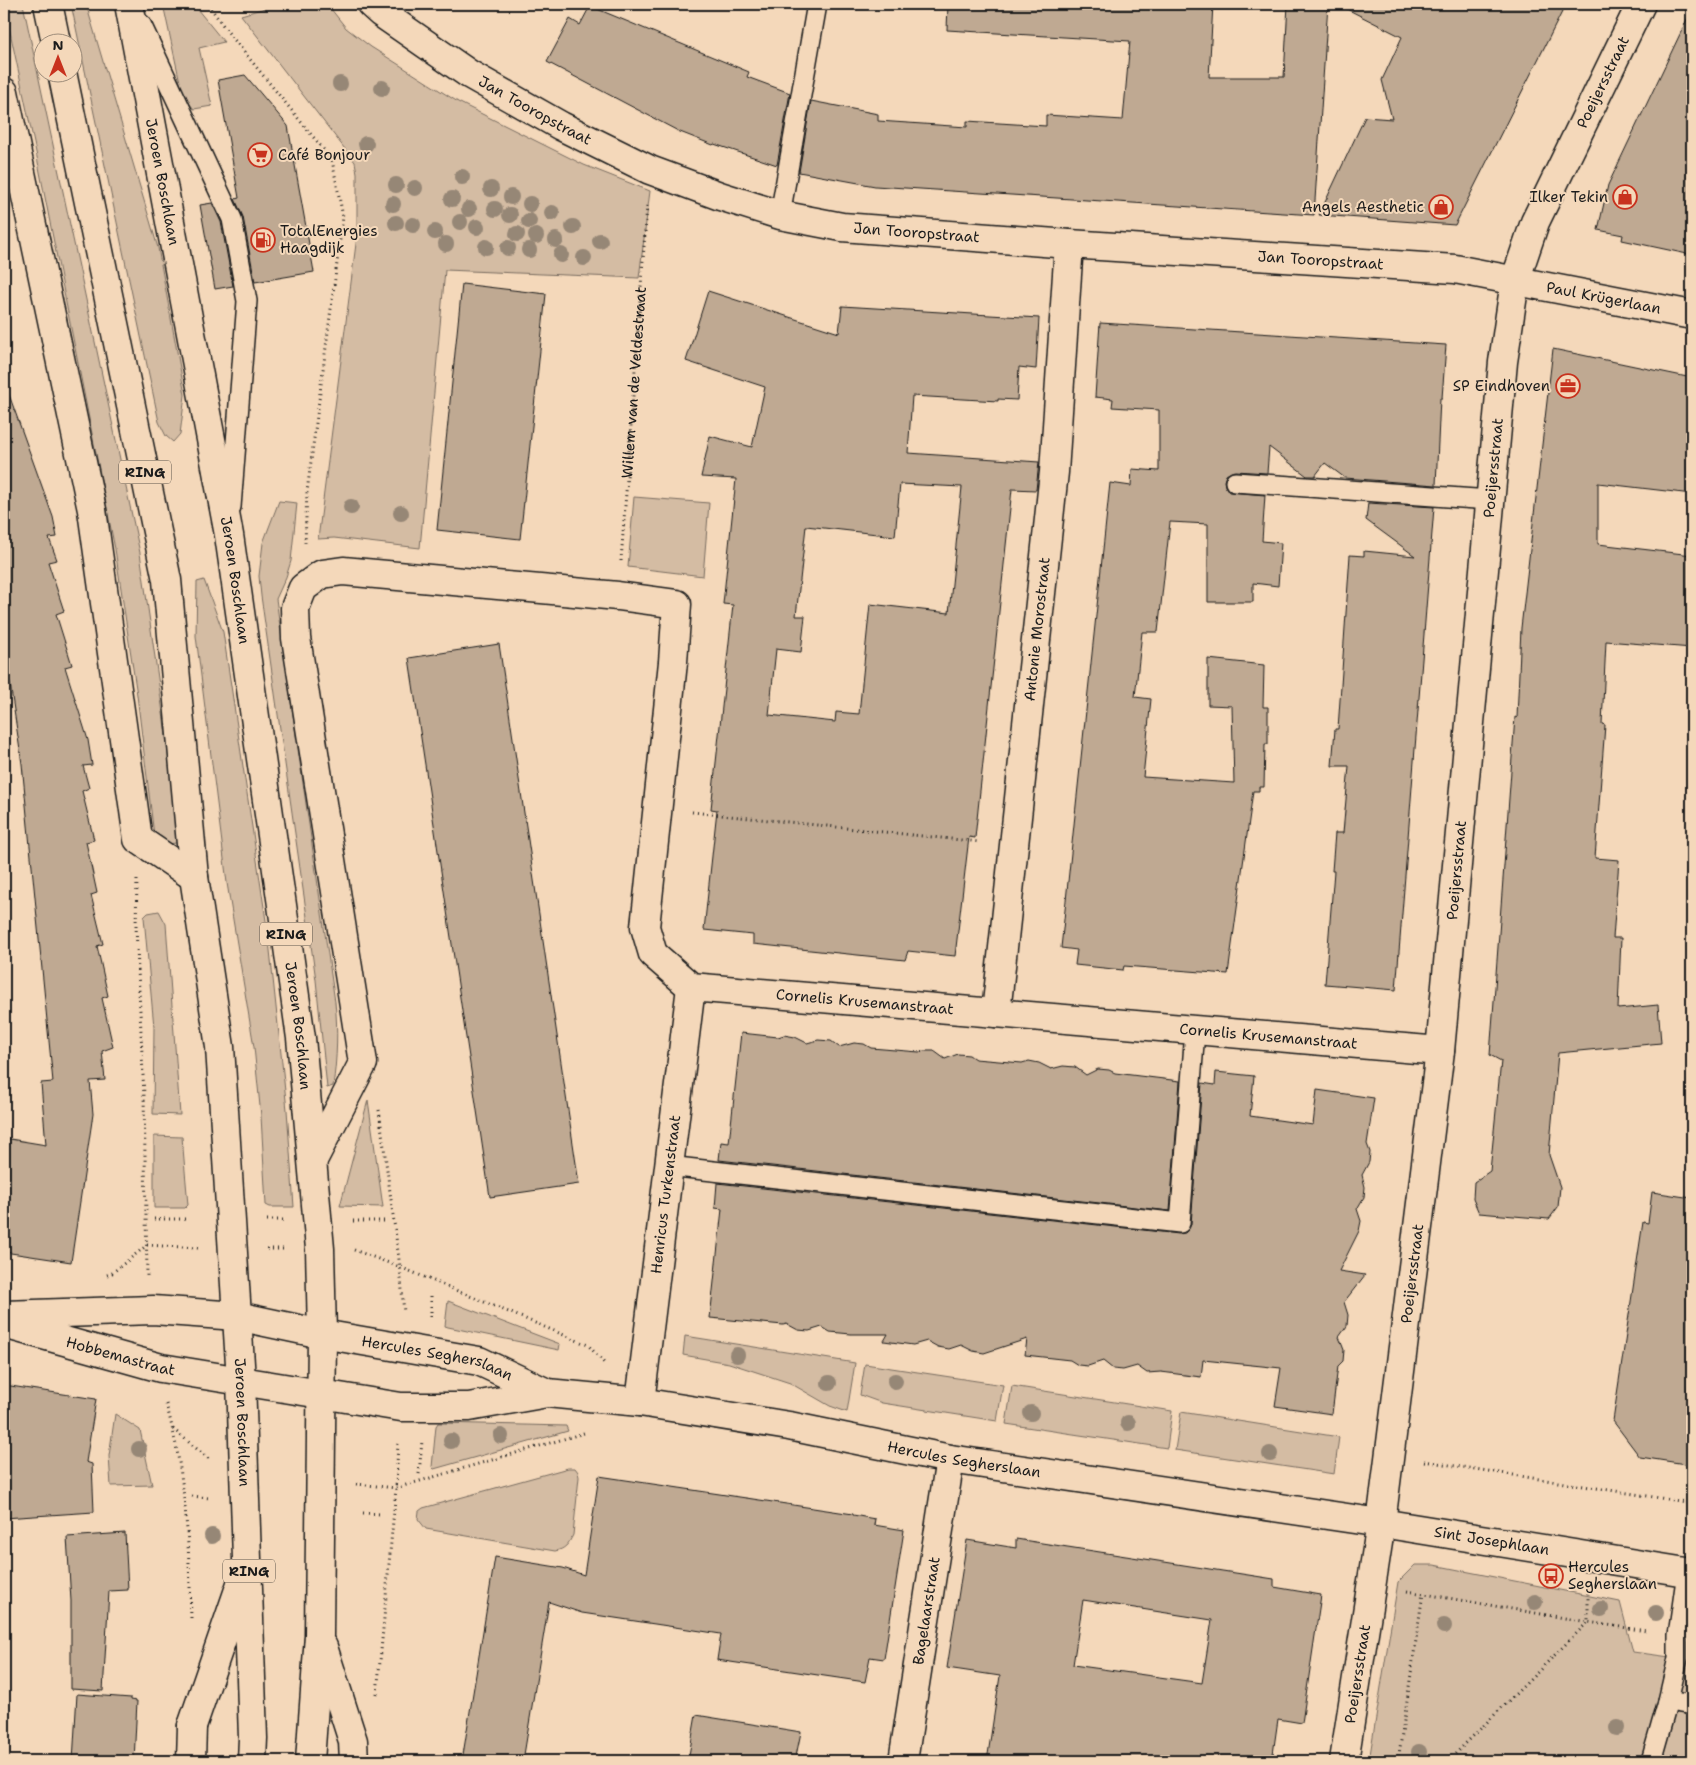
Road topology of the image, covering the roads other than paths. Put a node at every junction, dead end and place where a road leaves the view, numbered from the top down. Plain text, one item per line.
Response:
1 (48, 4) edge
2 (130, 4) edge
3 (371, 4) edge
4 (817, 4) edge
5 (1641, 4) edge
6 (54, 32) edge
7 (64, 82) edge
8 (4, 92) edge
9 (780, 215) junction
10 (1069, 244) junction
11 (1514, 281) junction
12 (1692, 315) edge
13 (1235, 482) dead end
14 (1490, 500) junction
15 (229, 535) junction
16 (194, 877) junction
17 (690, 987) junction
18 (996, 1013) junction
19 (1194, 1031) junction
20 (1440, 1051) junction
21 (313, 1160) junction
22 (668, 1166) junction
23 (4, 1315) edge
24 (237, 1316) junction
25 (4, 1324) edge
26 (322, 1334) junction
27 (241, 1380) junction
28 (323, 1393) junction
29 (547, 1393) junction
30 (640, 1402) junction
31 (950, 1459) junction
32 (1381, 1523) junction
33 (248, 1562) junction
34 (1690, 1573) edge
35 (319, 1635) junction
36 (1668, 1701) junction
37 (1692, 1704) edge
38 (191, 1761) edge
39 (252, 1761) edge
40 (310, 1761) edge
41 (354, 1761) edge
42 (903, 1761) edge
43 (1344, 1761) edge
44 (1651, 1761) edge

1 - 6 street
2 - 15 street, Jeroen Boschlaan / RING
2 - 15 lane
3 - 9 street, Jan Tooropstraat
4 - 9 lane
5 - 11 street, Poeijersstraat
7 - 16 street, Jeroen Boschlaan / RING
8 - 16 street
9 - 10 street, Jan Tooropstraat
10 - 11 street, Jan Tooropstraat
10 - 18 street, Antonie Morostraat
11 - 12 street, Paul Krügerlaan
11 - 14 street, Poeijersstraat
13 - 14 lane
14 - 20 street, Poeijersstraat
15 - 21 street, Jeroen Boschlaan / RING
16 - 24 street, Jeroen Boschlaan / RING
17 - 18 street, Cornelis Krusemanstraat
17 - 21 street
17 - 22 street, Henricus Turkenstraat
18 - 19 street, Cornelis Krusemanstraat
19 - 20 street, Cornelis Krusemanstraat
19 - 22 lane
20 - 32 street, Poeijersstraat
21 - 26 street, Jeroen Boschlaan / RING
22 - 30 street, Henricus Turkenstraat
23 - 24 street, Hobbemastraat
24 - 26 street, Hobbemastraat
24 - 27 street, Jeroen Boschlaan / RING
25 - 27 street, Hobbemastraat
26 - 28 street, Jeroen Boschlaan / RING
26 - 29 street, Hercules Segherslaan
27 - 28 street, Hobbemastraat
27 - 33 street, Jeroen Boschlaan / RING
28 - 29 street, Hercules Segherslaan
28 - 35 street, Jeroen Boschlaan / RING
29 - 30 street, Hercules Segherslaan
30 - 31 street, Hercules Segherslaan
31 - 32 street, Hercules Segherslaan
31 - 42 street, Bagelaarstraat
32 - 34 street, Sint Josephlaan
32 - 43 street, Poeijersstraat
33 - 38 street
33 - 39 street, Jeroen Boschlaan / RING
34 - 36 lane
35 - 40 street, Jeroen Boschlaan / RING
35 - 41 street
36 - 37 lane
36 - 44 lane

